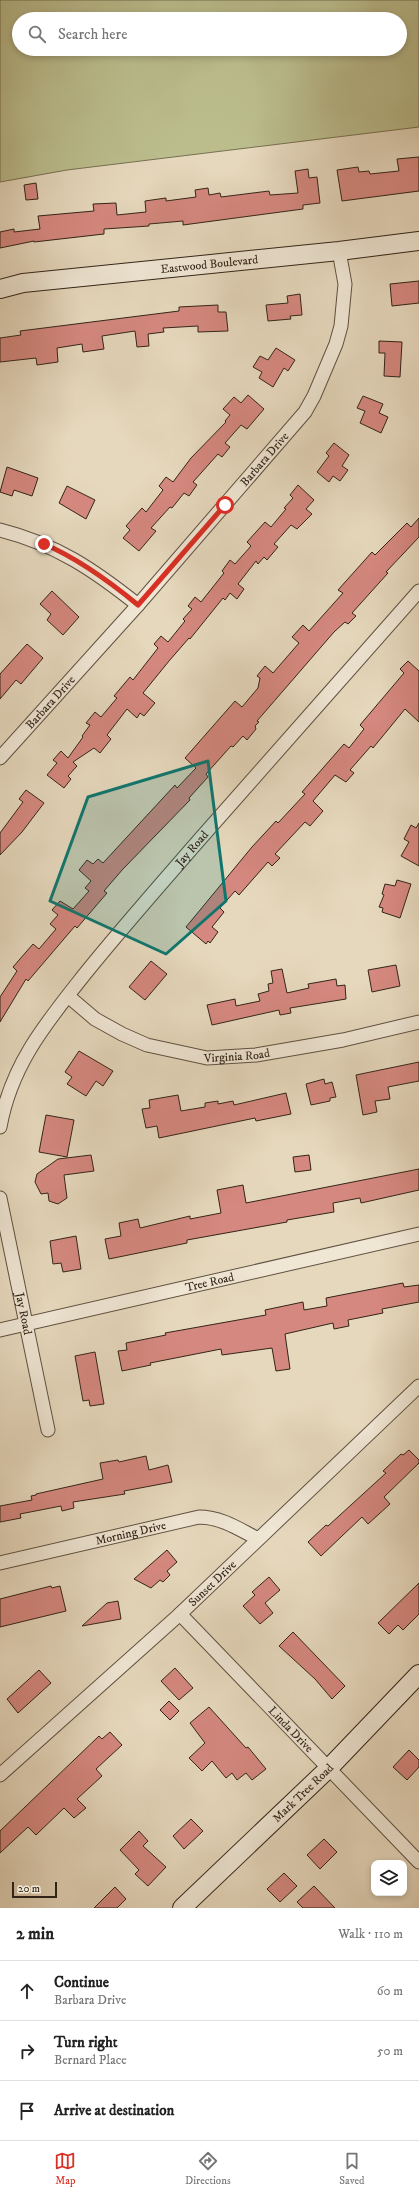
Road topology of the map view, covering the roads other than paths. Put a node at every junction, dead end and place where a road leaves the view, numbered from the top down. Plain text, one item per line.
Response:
1 (419, 241) edge
2 (339, 251) junction
3 (0, 289) edge
4 (0, 530) edge
5 (419, 591) edge
6 (138, 605) junction
7 (0, 758) edge
8 (68, 996) junction
9 (419, 1022) edge
10 (0, 1127) edge
11 (0, 1198) edge
12 (419, 1234) edge
13 (26, 1324) junction
14 (0, 1330) edge
15 (419, 1386) edge
16 (48, 1430) dead end
17 (258, 1539) junction
18 (0, 1563) edge
19 (180, 1614) junction
20 (419, 1674) edge
21 (328, 1768) junction
22 (0, 1775) edge
23 (419, 1862) edge
24 (182, 1908) edge

1 - 2 street, Eastwood Boulevard
2 - 3 street, Eastwood Boulevard
2 - 6 street, Barbara Drive
4 - 6 street
5 - 8 street, Jay Road
6 - 7 street, Barbara Drive
8 - 9 street, Virginia Road
8 - 10 street, Jay Road
11 - 13 street, Jay Road
12 - 13 street, Tree Road
13 - 14 street, Tree Road
13 - 16 street, Jay Road
15 - 17 street, Sunset Drive
17 - 18 street, Morning Drive
17 - 19 street, Sunset Drive
19 - 21 street, Linda Drive
19 - 22 street, Sunset Drive
20 - 21 street, Mark Tree Road
21 - 23 street, Linda Drive
21 - 24 street, Mark Tree Road

